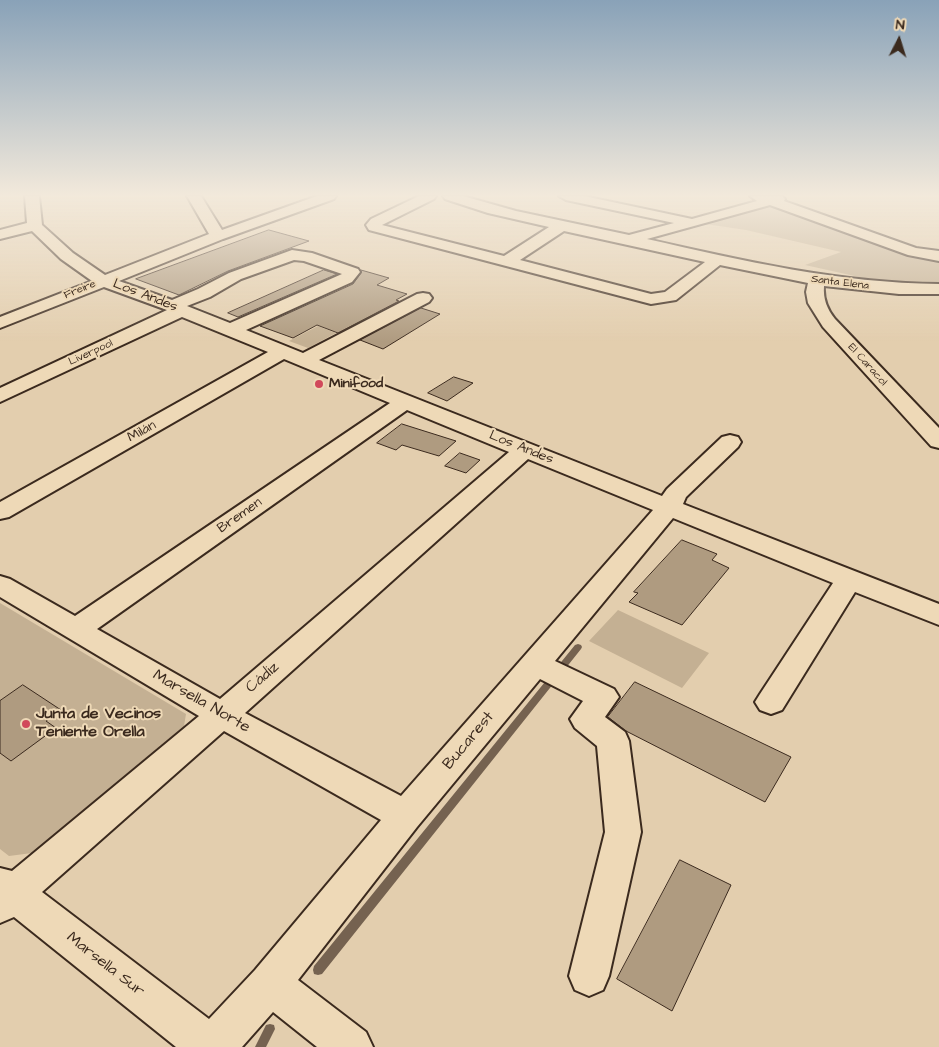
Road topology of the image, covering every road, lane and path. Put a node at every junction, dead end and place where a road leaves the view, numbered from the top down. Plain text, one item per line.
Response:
1 (55, 245) edge
2 (195, 245) edge
3 (441, 245) edge
4 (532, 245) edge
5 (651, 245) edge
6 (893, 245) edge
7 (933, 255) edge
8 (716, 261) junction
9 (506, 262) junction
10 (817, 280) junction
11 (103, 281) junction
12 (936, 292) edge
13 (423, 298) dead end
14 (177, 308) junction
15 (0, 323) edge
16 (230, 330) junction
17 (294, 356) junction
18 (0, 396) edge
19 (405, 402) junction
20 (939, 441) edge
21 (730, 442) dead end
22 (525, 450) junction
23 (670, 506) junction
24 (0, 512) edge
25 (849, 579) junction
26 (0, 585) edge
27 (939, 615) edge
28 (75, 630) junction
29 (535, 664) junction
30 (771, 702) dead end
31 (222, 715) junction
32 (405, 816) junction
33 (5, 894) edge
34 (590, 976) dead end
35 (270, 984) junction
36 (211, 1047) edge
37 (351, 1047) edge

1 - 11 street, Los Andes
2 - 11 street, Freire
3 - 9 street
4 - 9 street
5 - 8 street, Santa Elena
6 - 7 street
8 - 9 street
8 - 10 street, Santa Elena
10 - 12 street, Santa Elena
10 - 20 street, El Caracol
11 - 14 street, Los Andes
11 - 15 street, Freire
13 - 17 street, Milán
14 - 16 street, Los Andes
14 - 16 street, Liverpool
14 - 18 street, Liverpool
16 - 17 street, Los Andes
17 - 19 street, Los Andes
17 - 24 street, Milán
19 - 22 street, Los Andes
19 - 28 street, Bremen
21 - 23 street, Bucarest
22 - 23 street, Los Andes
22 - 31 street, Cádiz
23 - 25 street, Los Andes
23 - 29 street, Bucarest
25 - 27 street, Los Andes
25 - 30 street
26 - 28 street, Marsella Norte
28 - 31 street, Marsella Norte
29 - 32 street, Bucarest
29 - 34 street
31 - 32 street, Marsella Norte
31 - 33 street, Cádiz
32 - 35 street, Bucarest
33 - 36 street, Marsella Sur
35 - 36 street, Bucarest
35 - 37 street

